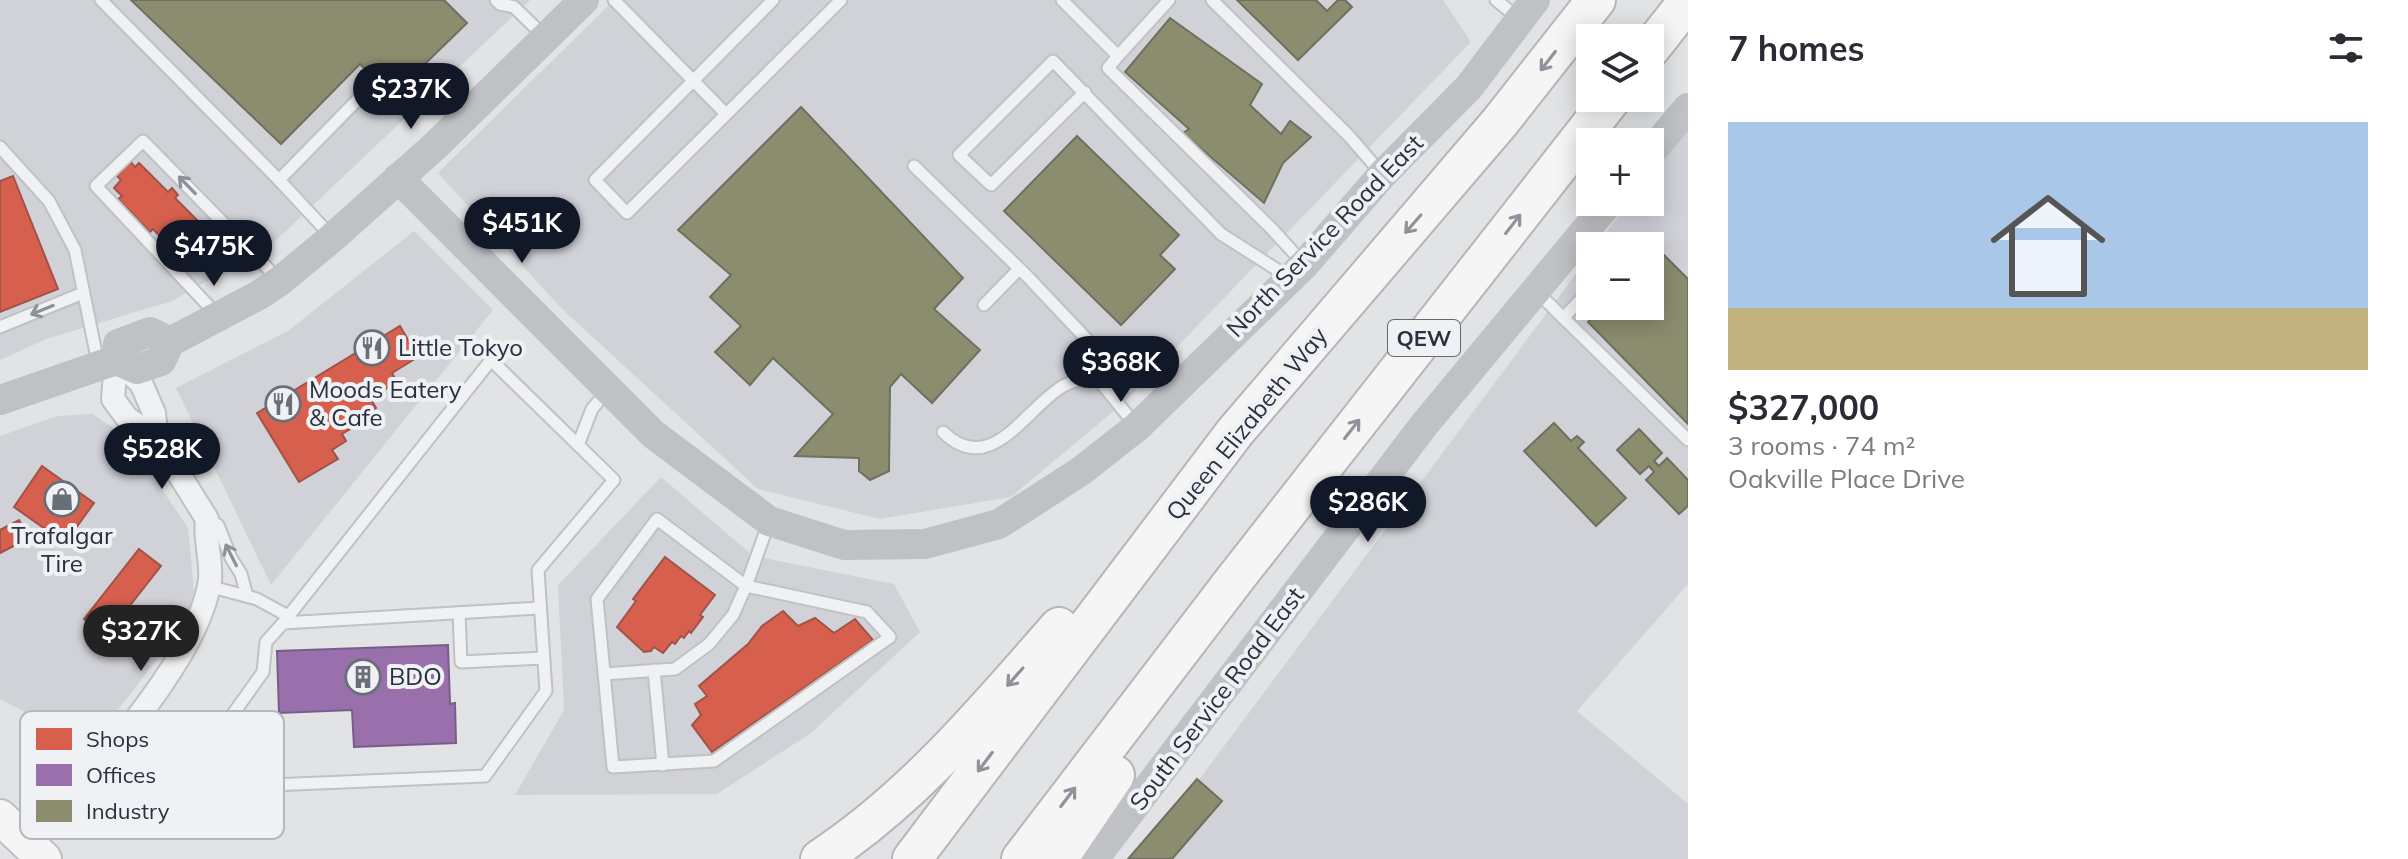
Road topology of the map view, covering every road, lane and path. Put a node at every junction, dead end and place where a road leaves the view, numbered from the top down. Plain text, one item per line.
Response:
1 (101, 0) edge
2 (496, 0) edge
3 (584, 0) edge
4 (614, 0) edge
5 (773, 0) edge
6 (841, 0) edge
7 (1062, 0) edge
8 (1169, 0) edge
9 (1212, 0) edge
10 (1496, 0) edge
11 (1596, 0) edge
12 (1688, 1) edge
13 (514, 3) edge
14 (1528, 10) edge
15 (1664, 31) edge
16 (545, 37) junction
17 (1118, 56) junction
18 (693, 80) junction
19 (370, 87) dead end
20 (1085, 92) junction
21 (1688, 108) edge
22 (1601, 112) edge
23 (726, 114) junction
24 (1664, 136) edge
25 (0, 147) edge
26 (914, 166) dead end
27 (1382, 175) junction
28 (398, 178) junction
29 (279, 180) junction
30 (1598, 216) edge
31 (332, 238) junction
32 (1019, 269) junction
33 (1297, 271) junction
34 (280, 281) junction
35 (1536, 291) junction
36 (83, 293) junction
37 (984, 305) dead end
38 (1576, 305) edge
39 (218, 317) junction
40 (1563, 318) junction
41 (0, 327) edge
42 (107, 363) junction
43 (1095, 375) junction
44 (609, 390) junction
45 (0, 400) edge
46 (1137, 427) junction
47 (943, 432) dead end
48 (1235, 432) junction
49 (157, 439) junction
50 (1688, 440) edge
51 (578, 445) junction
52 (207, 519) junction
53 (769, 521) junction
54 (1235, 579) junction
55 (208, 586) junction
56 (746, 586) junction
57 (247, 596) junction
58 (539, 608) junction
59 (459, 613) junction
60 (286, 620) junction
61 (543, 658) junction
62 (654, 670) junction
63 (604, 674) junction
64 (140, 711) edge
65 (235, 711) edge
66 (663, 765) junction
67 (284, 784) edge
68 (0, 817) edge
69 (20, 836) edge
70 (23, 839) edge
71 (44, 859) edge
72 (820, 859) edge
73 (912, 859) edge
74 (1021, 859) edge
75 (1058, 859) edge
76 (1094, 859) edge

1 - 29 lane
2 - 13 lane
3 - 16 street
4 - 18 lane
5 - 18 lane
6 - 23 lane
7 - 17 lane
8 - 17 lane
9 - 27 lane
10 - 14 lane
11 -> 48 highway, Queen Elizabeth Way
12 - 15 highway
13 - 16 lane
14 - 27 street, North Service Road East
16 - 28 street
17 - 33 lane
18 - 23 lane
18 - 23 lane
19 - 29 lane
20 - 20 lane
20 - 33 lane
21 - 24 street
54 -> 22 highway, QEW
25 - 36 lane
26 - 32 lane
27 - 33 street, North Service Road East
28 - 31 street
28 - 44 street, North Service Road East
29 - 31 lane
30 - 35 street, South Service Road East
31 - 34 street
32 - 37 lane
32 - 43 lane
33 - 46 street, North Service Road East
34 - 39 street
34 -> 39 lane
35 - 40 lane
35 - 76 street, South Service Road East
36 -> 41 lane
36 - 42 lane
38 - 40 lane
39 - 42 street
40 - 50 lane
42 - 45 street
42 - 49 street
42 - 49 street
43 - 46 lane
43 - 47 lane
44 - 51 lane
44 - 53 street, North Service Road East
46 - 53 street, North Service Road East
48 -> 72 highway
48 -> 73 highway, Queen Elizabeth Way
49 - 52 street
51 - 58 lane
51 - 60 lane
52 - 55 street
57 -> 52 lane
53 - 56 lane
74 -> 54 highway, QEW
54 - 75 highway
55 - 57 lane
55 - 64 street
56 - 62 lane
56 - 63 lane
56 - 66 lane
57 - 60 lane
58 - 59 lane
58 - 61 lane
59 - 60 lane
59 - 61 lane
60 - 65 lane
61 - 67 lane
62 - 63 lane
62 - 66 lane
63 - 66 lane
68 - 69 main road
70 - 71 main road

